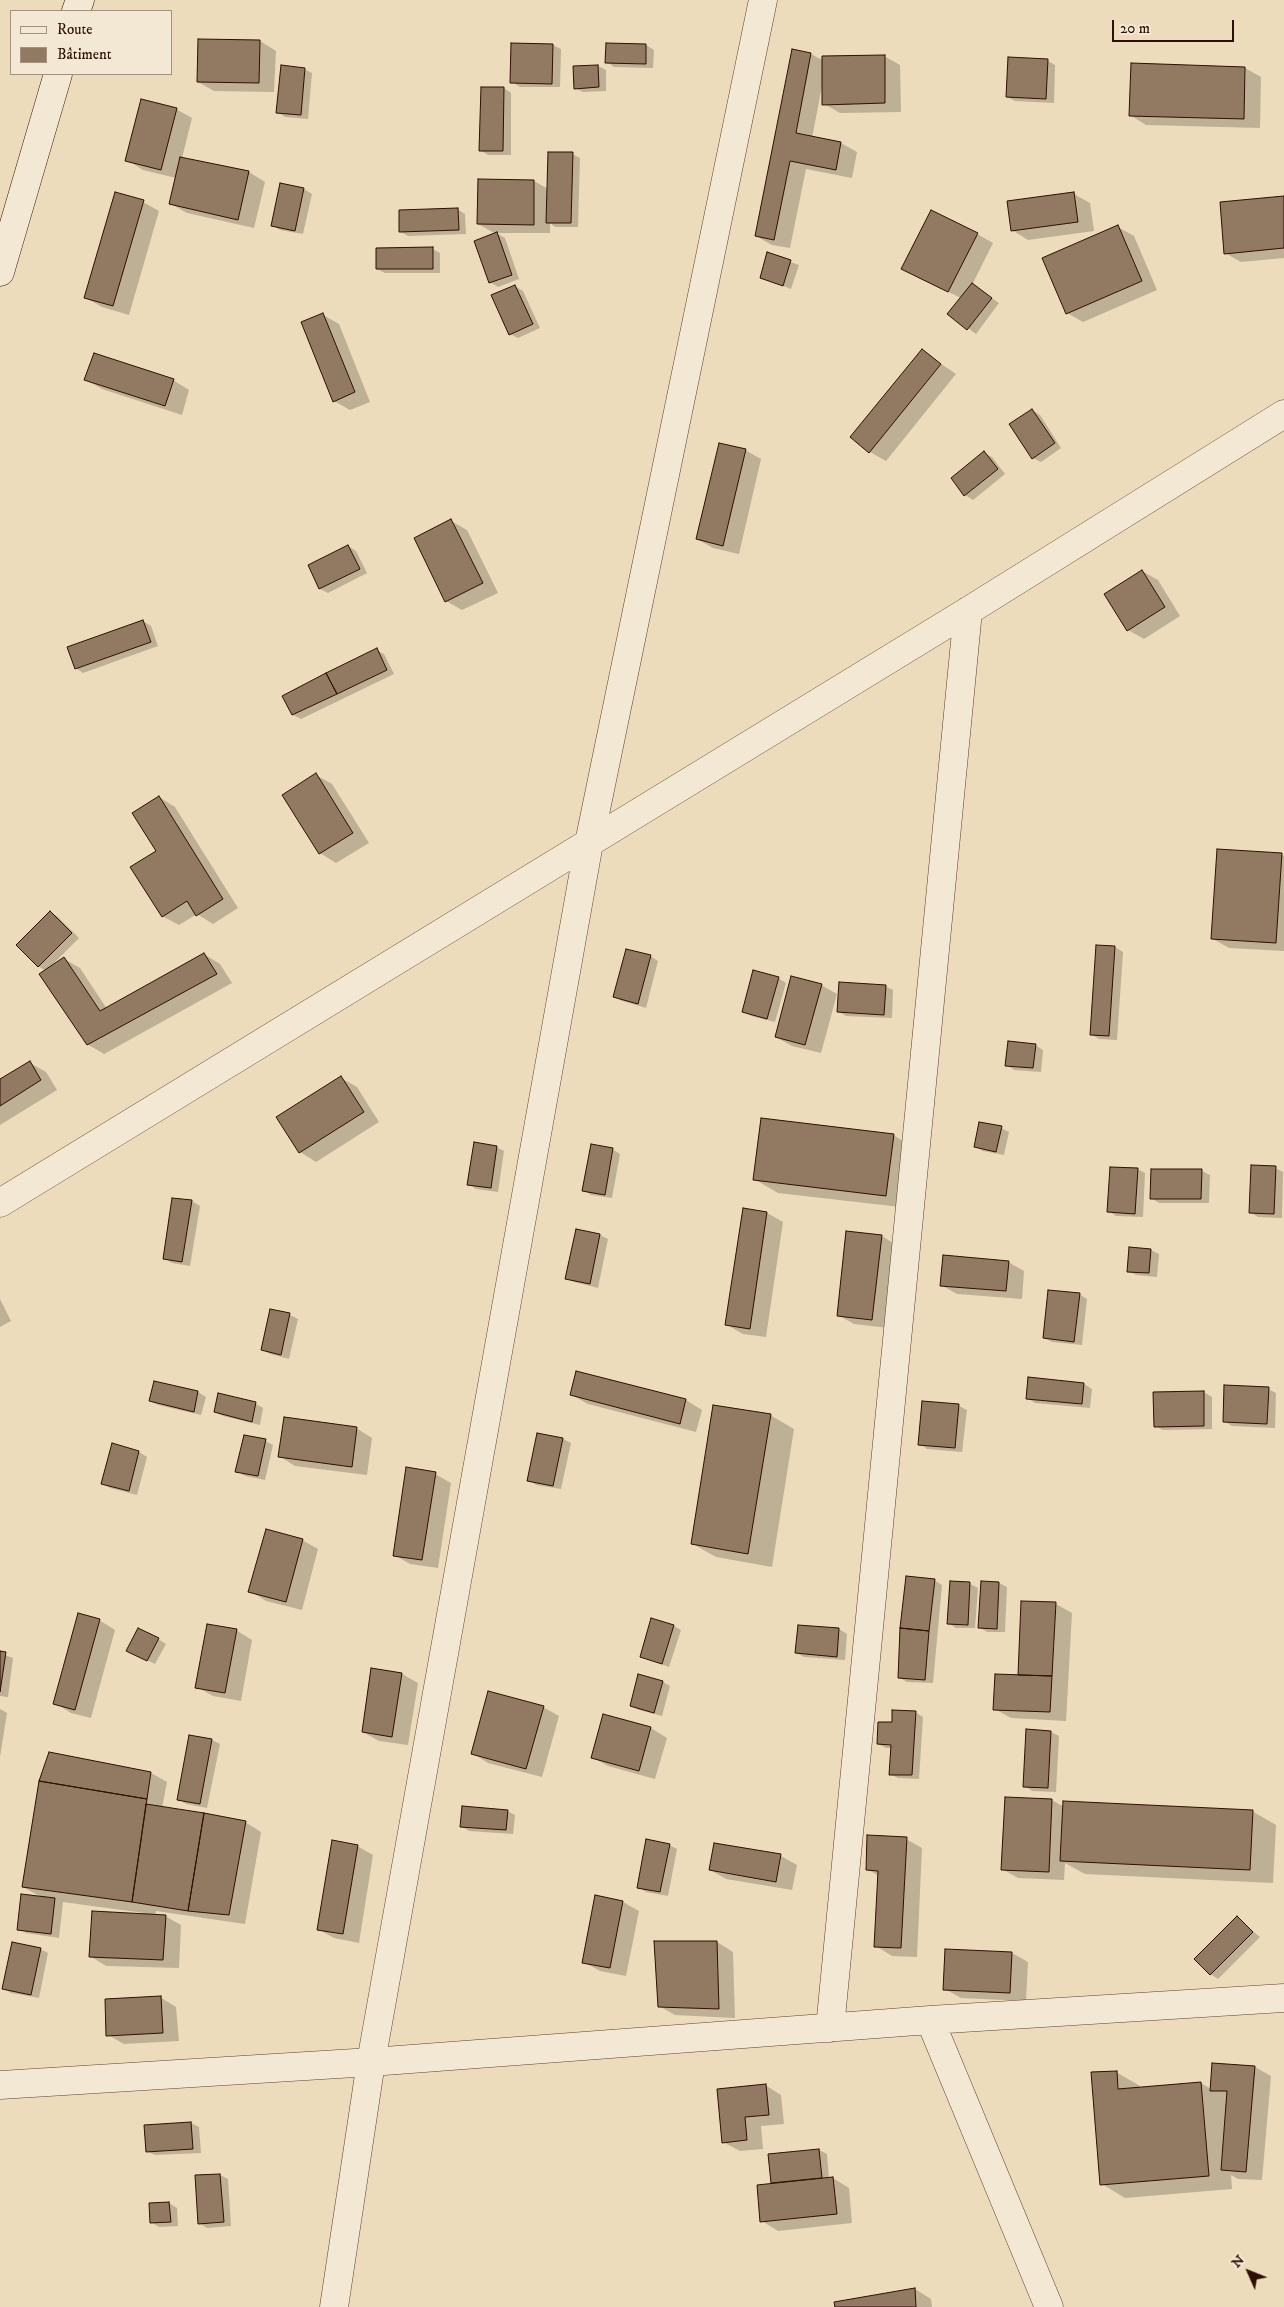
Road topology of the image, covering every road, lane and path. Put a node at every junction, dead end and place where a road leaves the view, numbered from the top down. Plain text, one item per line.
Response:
1 (763, 0) edge
2 (58, 75) edge
3 (0, 272) edge
4 (1284, 414) edge
5 (968, 611) junction
6 (589, 843) junction
7 (0, 1203) edge
8 (1284, 1998) edge
9 (930, 2020) junction
10 (830, 2028) junction
11 (371, 2062) junction
12 (0, 2085) edge
13 (334, 2307) edge
14 (1049, 2307) edge

1 - 6 street
2 - 3 street
4 - 5 street
5 - 6 street
5 - 10 street
6 - 7 street
6 - 11 street
8 - 9 street
9 - 10 street
9 - 14 street
10 - 11 street
11 - 12 street
11 - 13 street

